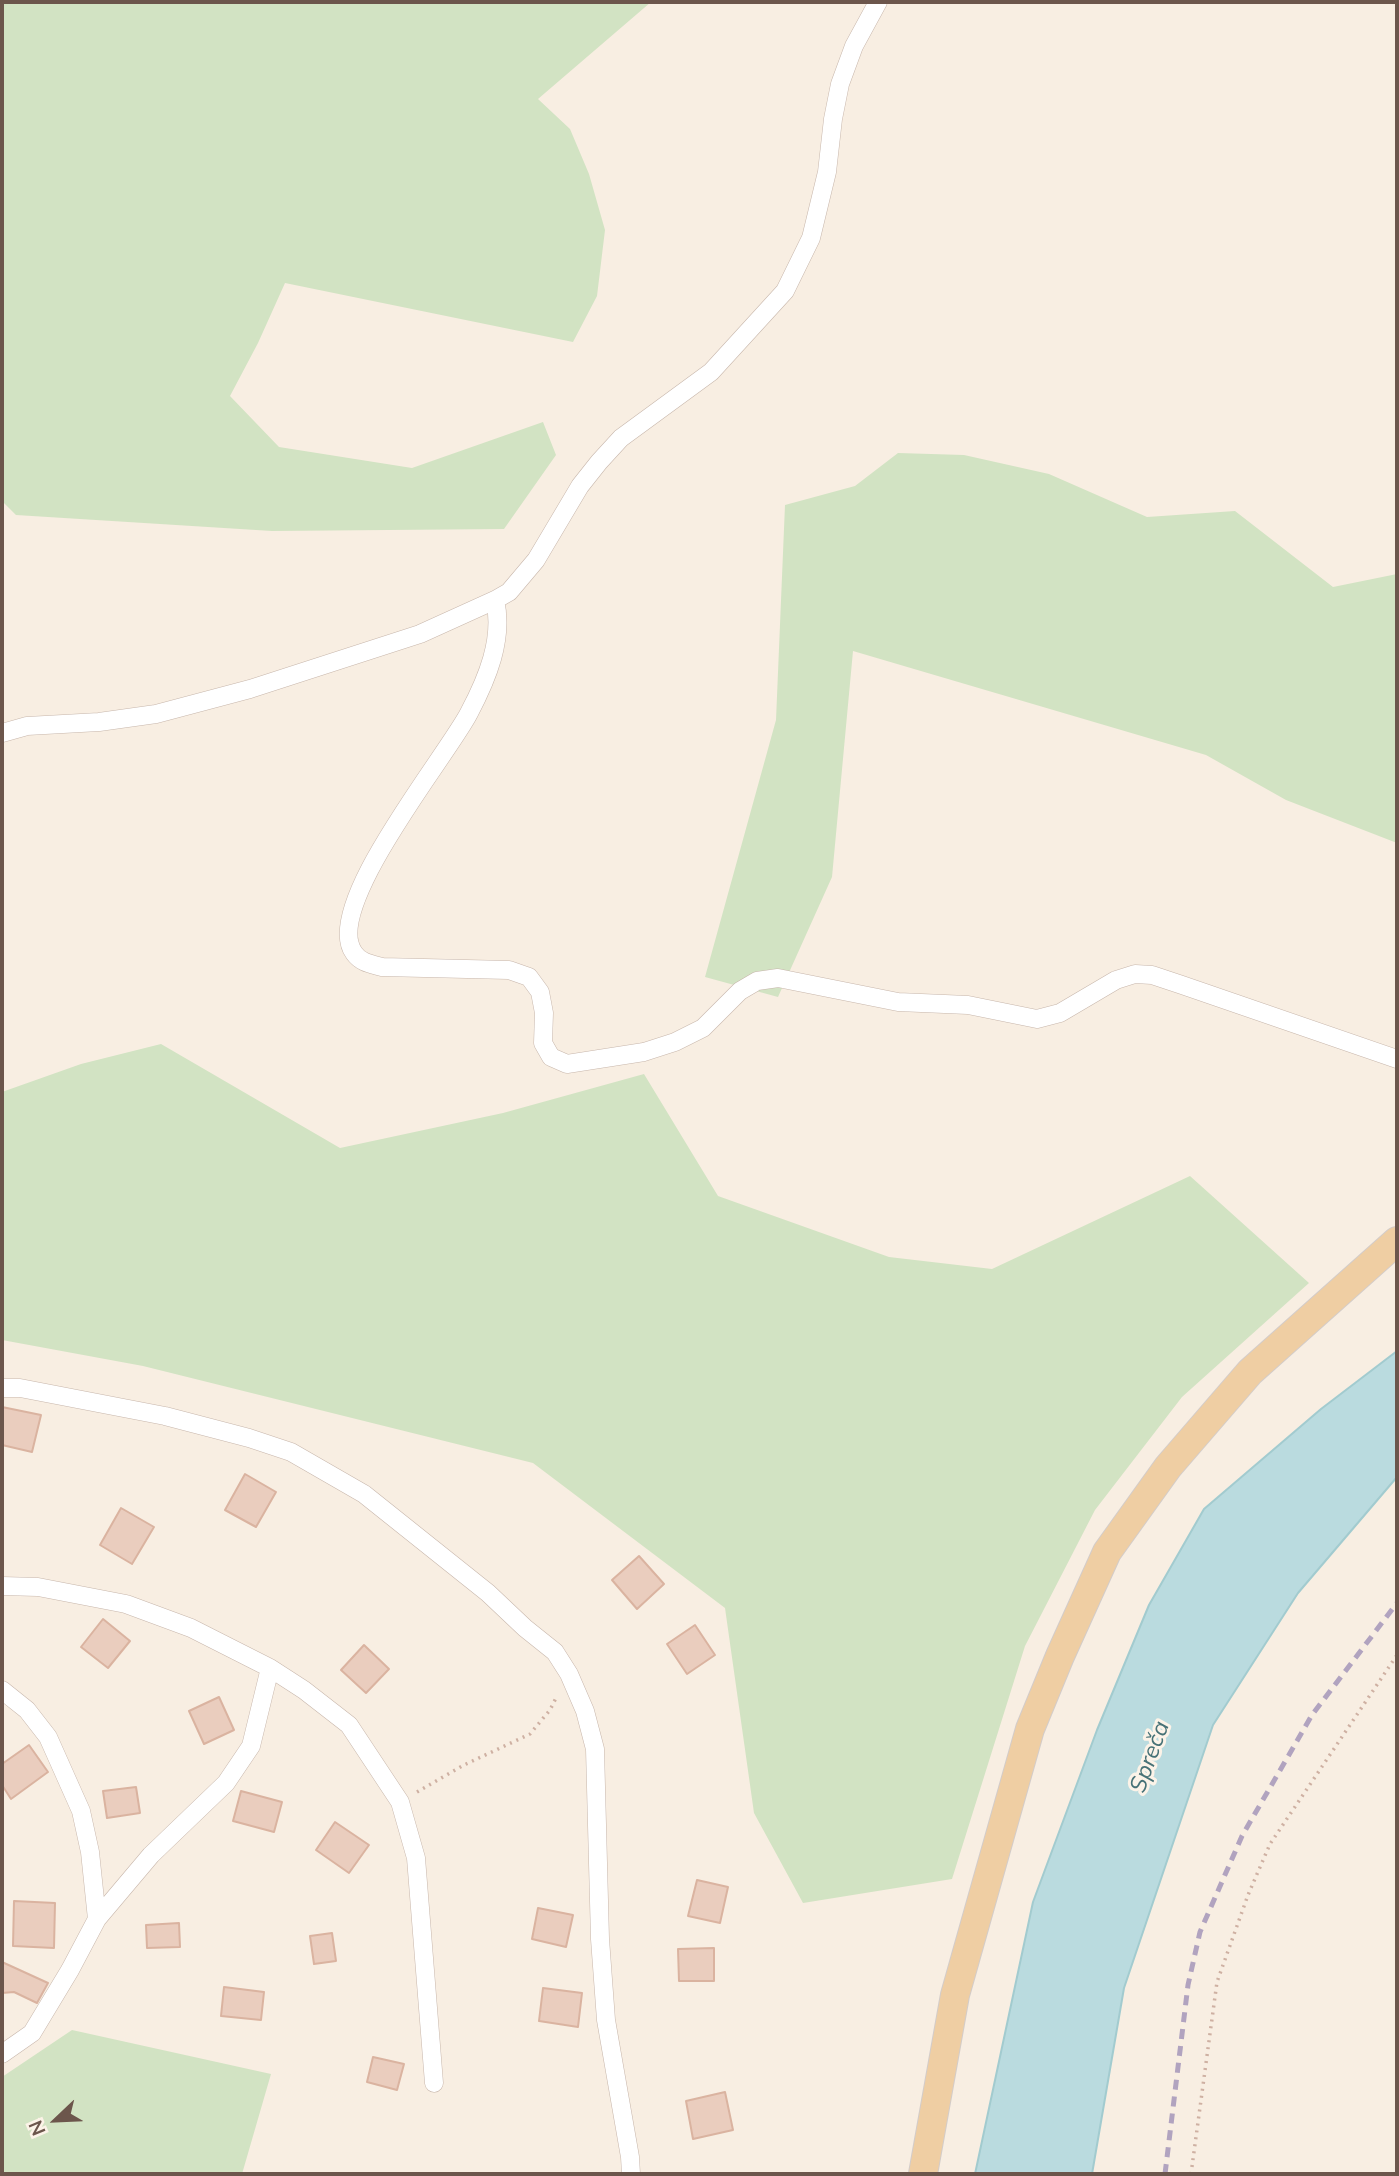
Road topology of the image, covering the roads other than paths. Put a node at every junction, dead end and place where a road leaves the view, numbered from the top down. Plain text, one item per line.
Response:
1 (878, 2) edge
2 (495, 600) junction
3 (2, 733) edge
4 (1397, 1059) edge
5 (1397, 1241) edge
6 (2, 1388) edge
7 (2, 1586) edge
8 (270, 1668) junction
9 (2, 1690) edge
10 (97, 1919) junction
11 (2, 2054) edge
12 (433, 2083) dead end
13 (631, 2174) edge
14 (923, 2174) edge

1 - 2 street
2 - 3 street
2 - 4 street
5 - 14 main road
6 - 13 street
7 - 8 street
8 - 10 street
8 - 12 street
9 - 10 street
10 - 11 street

